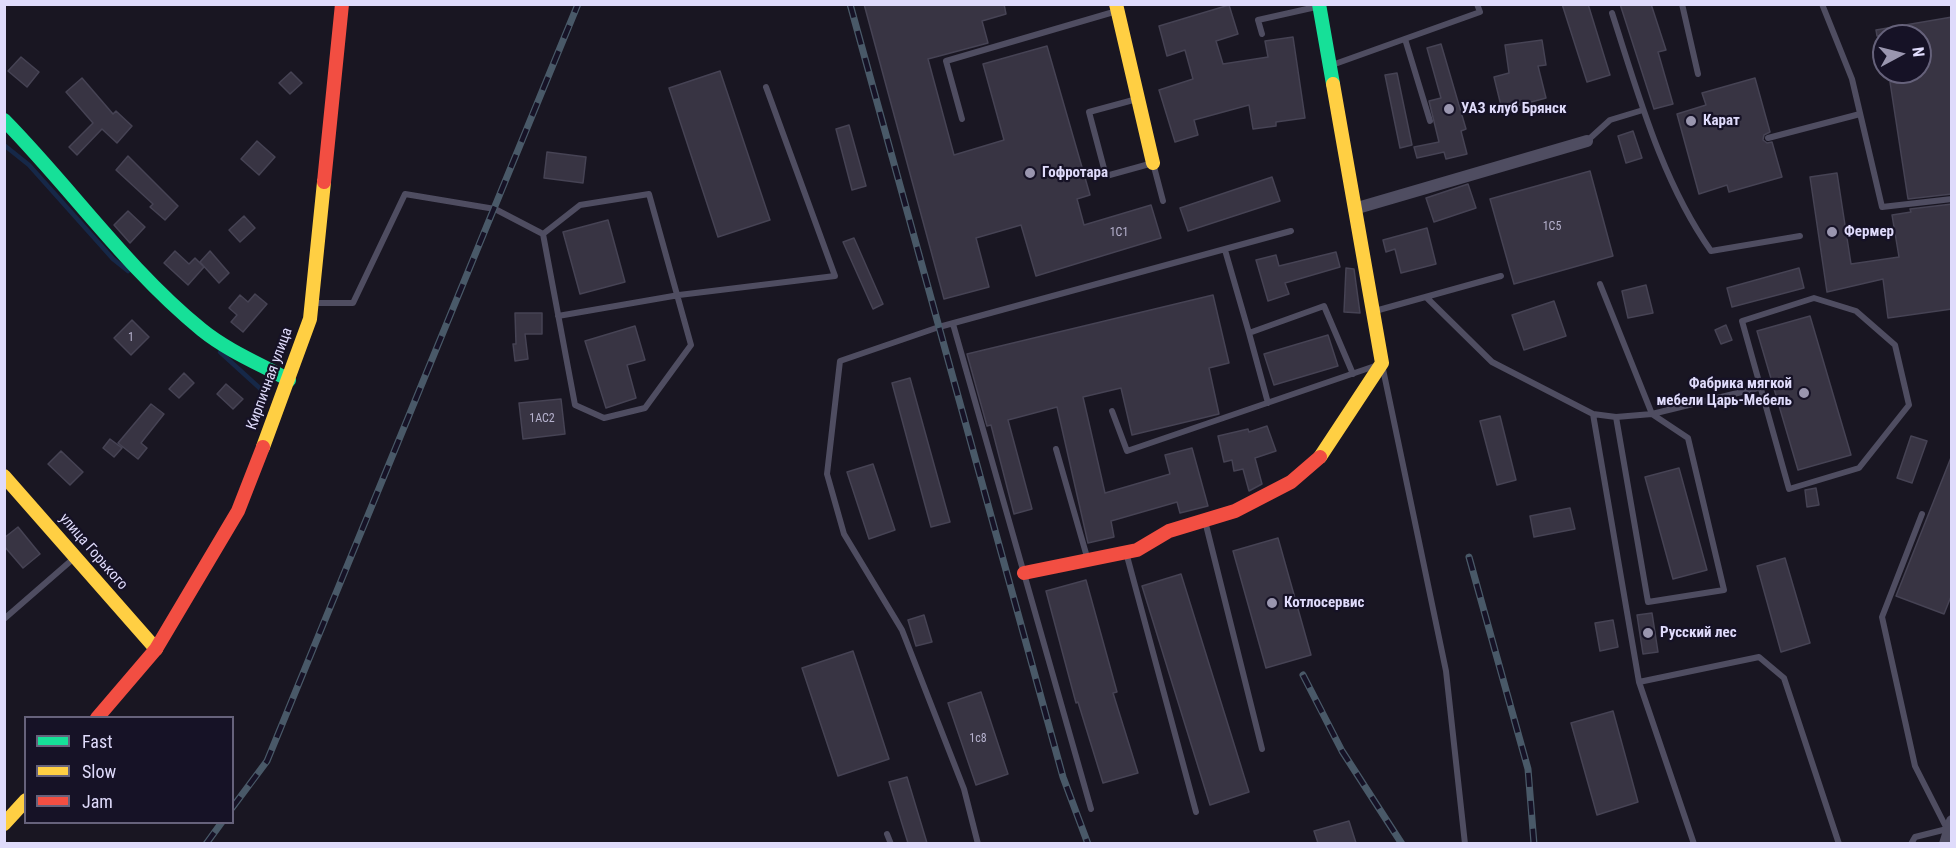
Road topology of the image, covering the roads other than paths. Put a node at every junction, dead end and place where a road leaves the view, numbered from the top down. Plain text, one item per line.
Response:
1 (342, 4) edge
2 (1477, 4) edge
3 (1682, 4) edge
4 (1822, 4) edge
5 (1319, 6) edge
6 (1116, 8) edge
7 (1612, 13) dead end
8 (1262, 34) dead end
9 (1405, 39) junction
10 (1329, 66) junction
11 (1698, 74) dead end
12 (766, 87) dead end
13 (1138, 99) junction
14 (1643, 110) junction
15 (1860, 114) junction
16 (962, 119) dead end
17 (4, 120) edge
18 (1430, 121) dead end
19 (1768, 138) dead end
20 (1587, 141) joint
21 (1153, 163) junction
22 (1952, 199) edge
23 (1163, 201) dead end
24 (1354, 209) junction
25 (1291, 231) dead end
26 (543, 234) junction
27 (1800, 236) dead end
28 (1225, 250) junction
29 (1501, 276) dead end
30 (1600, 284) dead end
31 (679, 295) junction
32 (1426, 297) junction
33 (312, 303) junction
34 (1374, 311) junction
35 (558, 316) junction
36 (953, 324) junction
37 (1249, 333) junction
38 (1382, 363) junction
39 (1353, 374) junction
40 (289, 380) junction
41 (1758, 388) junction
42 (1268, 404) junction
43 (1112, 411) dead end
44 (1593, 414) junction
45 (1652, 414) junction
46 (1616, 417) junction
47 (1056, 449) dead end
48 (4, 477) edge
49 (1922, 513) dead end
50 (1205, 520) junction
51 (1126, 552) junction
52 (76, 557) junction
53 (1088, 560) junction
54 (1024, 573) junction
55 (4, 619) edge
56 (156, 649) junction
57 (1639, 682) junction
58 (98, 716) edge
59 (1262, 749) dead end
60 (24, 802) edge
61 (1091, 809) dead end
62 (1196, 812) dead end
63 (4, 824) edge
64 (1949, 825) edge
65 (887, 834) dead end
66 (891, 843) edge
67 (978, 843) edge
68 (1465, 843) edge
69 (1694, 843) edge
70 (1839, 843) edge
71 (1911, 843) edge
72 (1945, 843) edge

1 - 33 street, Кирпичная улица
2 - 9 lane
3 - 11 lane
4 - 15 lane
5 - 8 lane
5 - 10 street
6 - 13 street
6 - 16 lane
7 - 14 lane
9 - 10 lane
9 - 18 lane
10 - 24 street
12 - 31 lane
13 - 21 street
13 - 21 lane
14 - 20 lane
14 - 27 lane
15 - 19 lane
15 - 22 lane
17 - 40 street
20 - 24 street
21 - 23 lane
24 - 34 street
25 - 28 lane
26 - 31 lane
26 - 33 lane
26 - 35 lane
28 - 36 lane
28 - 37 lane
29 - 32 lane
30 - 45 lane
31 - 35 lane
31 - 35 lane
32 - 34 lane
32 - 44 lane
33 - 40 street, Кирпичная улица
34 - 38 street
36 - 54 lane
36 - 67 lane
37 - 39 lane
37 - 42 lane
38 - 39 lane
38 - 50 street
38 - 68 lane
39 - 42 lane
40 - 56 street, Кирпичная улица
41 - 41 lane
41 - 45 lane
42 - 43 lane
44 - 46 lane
44 - 57 lane
45 - 46 lane
45 - 46 lane
47 - 53 lane
48 - 52 street, улица Горького
49 - 64 lane
50 - 51 street
50 - 59 lane
51 - 53 street
51 - 62 lane
52 - 55 lane
52 - 56 street, улица Горького
53 - 54 street
54 - 61 lane
56 - 58 street, Кирпичная улица
57 - 69 lane
57 - 70 lane
60 - 63 street
64 - 71 lane
64 - 72 street
65 - 66 lane

